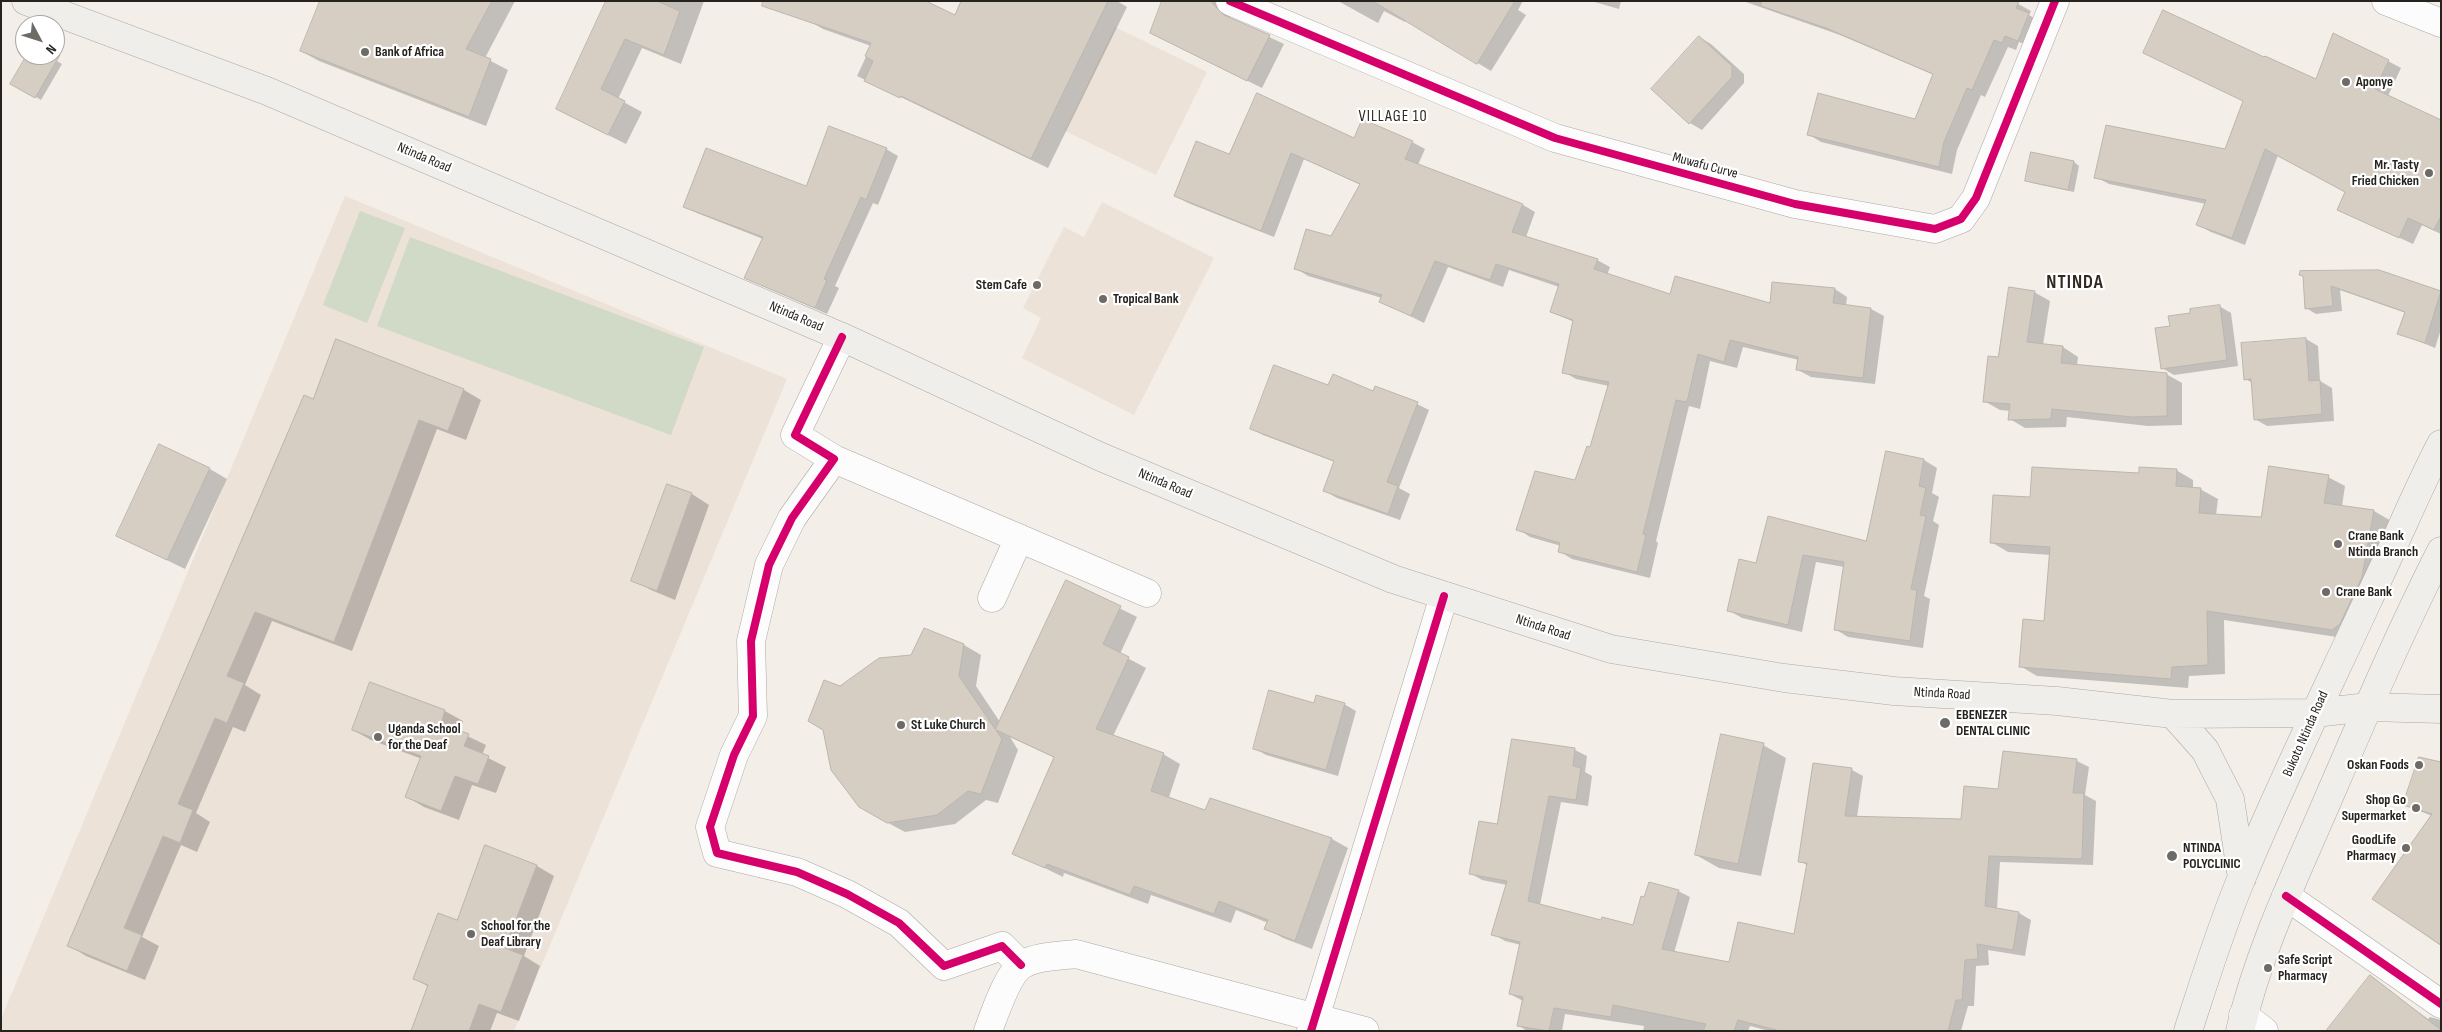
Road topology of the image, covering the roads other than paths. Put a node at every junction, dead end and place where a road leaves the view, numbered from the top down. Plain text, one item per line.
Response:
1 (26, 1) edge
2 (1230, 1) edge
3 (2055, 1) edge
4 (2386, 1) edge
5 (59, 8) edge
6 (2441, 23) edge
7 (842, 337) junction
8 (2441, 444) edge
9 (834, 459) junction
10 (1018, 538) junction
11 (2441, 551) edge
12 (1147, 593) dead end
13 (1444, 596) junction
14 (992, 598) dead end
15 (2368, 708) junction
16 (2441, 709) edge
17 (2315, 713) junction
18 (2173, 714) junction
19 (2242, 878) junction
20 (2286, 896) junction
21 (1021, 965) junction
22 (2441, 1004) edge
23 (1313, 1025) edge
24 (2249, 1026) edge
25 (988, 1031) edge
26 (1366, 1031) edge
27 (2188, 1031) edge

1 - 5 main road, Ntinda Road
2 - 3 street, Muwafu Curve
4 - 6 street
5 - 7 main road, Ntinda Road
7 - 9 street
7 - 13 main road, Ntinda Road
8 - 17 main road, Bukoto Ntinda Road
9 - 10 street
9 - 21 street
10 - 12 street
10 - 14 street
11 - 15 main road
13 - 18 main road, Ntinda Road
13 - 23 street
15 - 16 main road, Ntinda Road
15 - 17 main road, Ntinda Road
15 - 20 main road
17 - 18 main road, Ntinda Road
17 - 19 main road, Bukoto Ntinda Road
18 - 19 main road
19 - 27 main road, Bukoto Ntinda Road
20 - 22 street
20 - 24 main road
21 - 23 street
21 - 25 street
23 - 26 street

